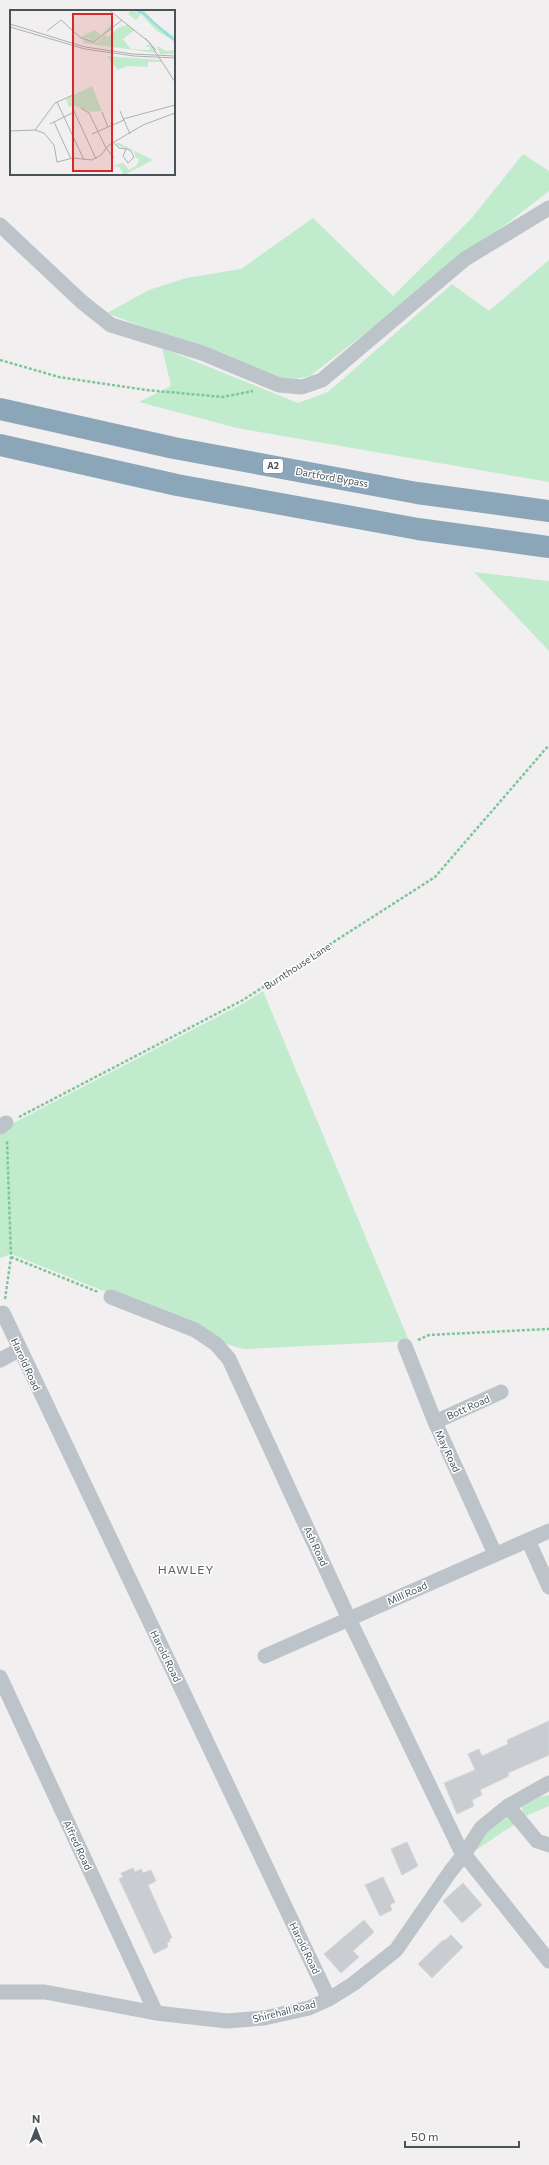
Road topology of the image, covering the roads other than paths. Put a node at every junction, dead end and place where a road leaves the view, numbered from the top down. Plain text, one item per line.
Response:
1 (549, 208) edge
2 (0, 225) edge
3 (0, 409) edge
4 (0, 445) edge
5 (549, 511) edge
6 (549, 547) edge
7 (111, 1297) road end
8 (3, 1312) road end
9 (405, 1346) road end
10 (19, 1350) junction
11 (0, 1360) edge
12 (501, 1392) dead end
13 (435, 1422) junction
14 (549, 1531) edge
15 (528, 1540) junction
16 (495, 1554) junction
17 (549, 1587) edge
18 (349, 1619) junction
19 (265, 1656) dead end
20 (0, 1677) edge
21 (549, 1783) edge
22 (508, 1806) junction
23 (549, 1845) edge
24 (465, 1853) junction
25 (549, 1961) edge
26 (0, 1992) edge
27 (329, 1999) junction
28 (156, 2013) junction

1 - 2 street
3 - 5 highway, Dartford Bypass / A2
4 - 6 highway
7 - 18 street, Ash Road
8 - 10 street, Harold Road
9 - 13 street, May Road
10 - 11 street
10 - 27 street, Harold Road
12 - 13 street, Bott Road
13 - 16 street, May Road
14 - 15 street, Mill Road
15 - 16 street, Mill Road
15 - 17 street
16 - 18 street, Mill Road
18 - 19 street, Mill Road
18 - 24 street, Ash Road
20 - 28 street, Alfred Road
21 - 22 street, Shirehall Road
22 - 23 street
22 - 24 street, Shirehall Road
24 - 25 street, Ash Road
24 - 27 street, Shirehall Road
26 - 28 street, Shirehall Road
27 - 28 street, Shirehall Road

